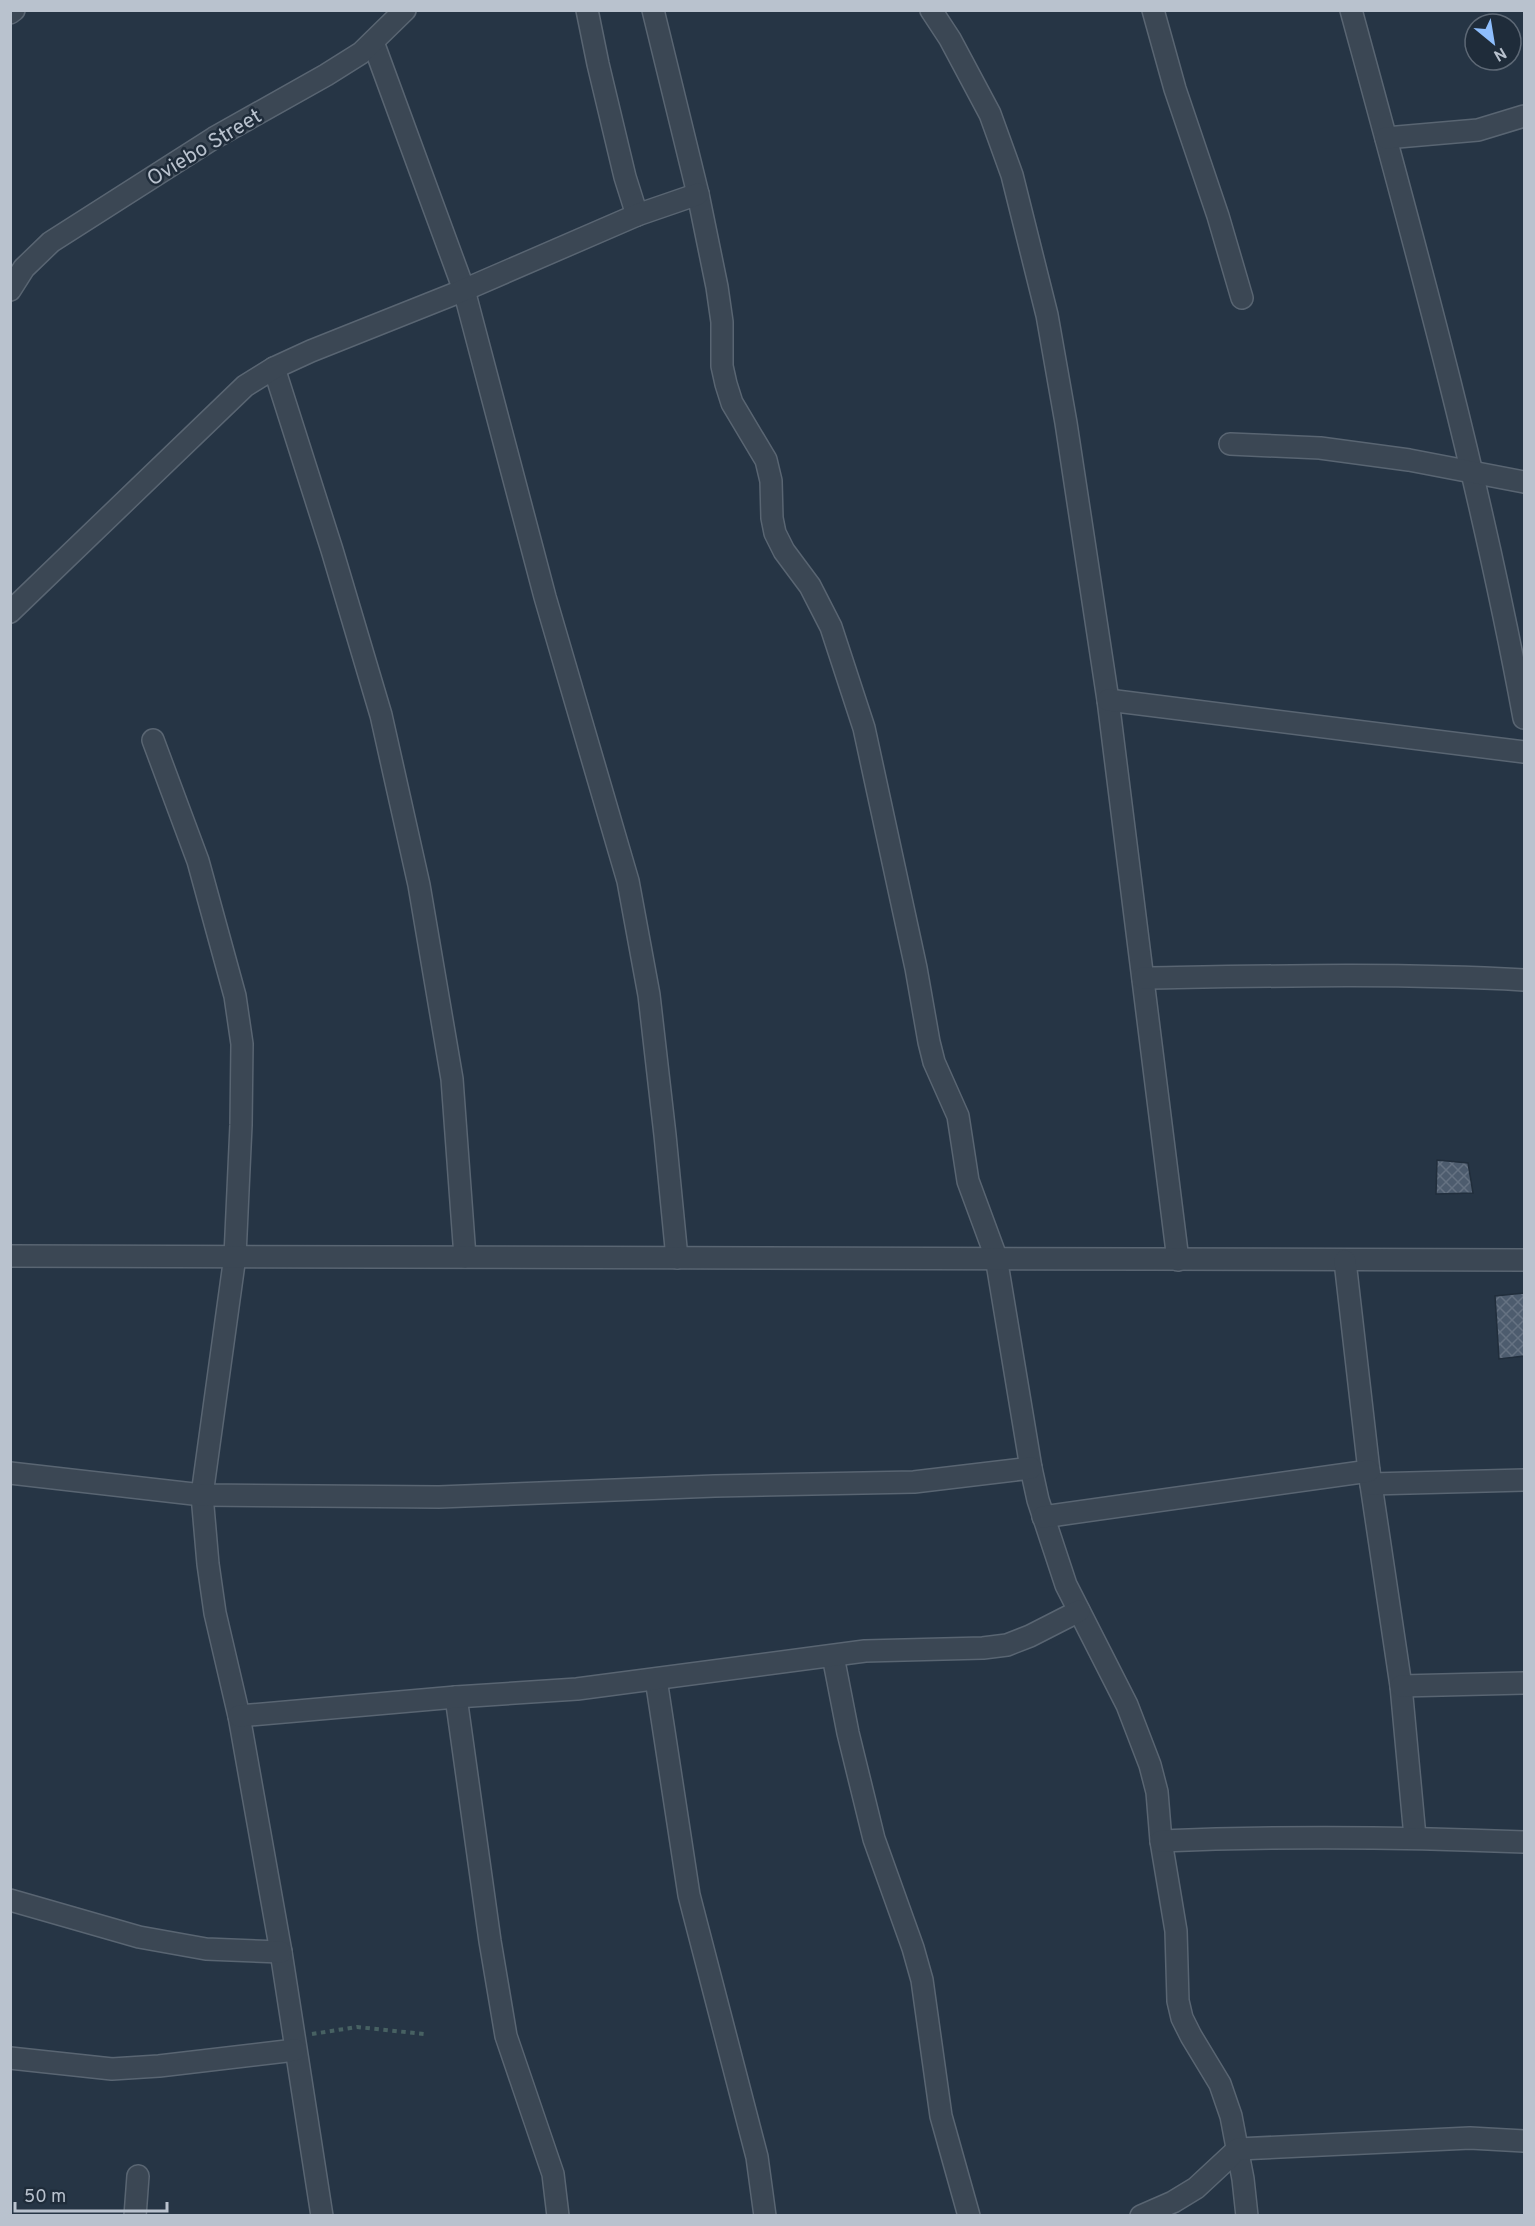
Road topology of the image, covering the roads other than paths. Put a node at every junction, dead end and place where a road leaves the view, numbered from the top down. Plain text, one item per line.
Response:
1 (405, 10) edge
2 (587, 10) edge
3 (653, 10) edge
4 (931, 10) edge
5 (1153, 10) edge
6 (1351, 10) edge
7 (373, 42) junction
8 (1524, 116) edge
9 (1386, 138) junction
10 (698, 194) junction
11 (637, 214) junction
12 (10, 290) edge
13 (464, 290) junction
14 (1242, 298) dead end
15 (274, 368) junction
16 (1230, 444) dead end
17 (1473, 472) junction
18 (1524, 482) edge
19 (10, 612) edge
20 (1108, 700) junction
21 (1524, 718) edge
22 (153, 740) dead end
23 (1524, 752) edge
24 (1143, 978) junction
25 (1524, 980) edge
26 (10, 1256) edge
27 (235, 1256) junction
28 (465, 1257) junction
29 (996, 1257) junction
30 (677, 1258) junction
31 (1178, 1260) junction
32 (1524, 1260) edge
33 (1345, 1261) junction
34 (1031, 1468) junction
35 (10, 1473) edge
36 (1370, 1478) junction
37 (1524, 1480) edge
38 (202, 1495) junction
39 (1043, 1517) junction
40 (1080, 1611) junction
41 (833, 1656) junction
42 (656, 1679) junction
43 (1524, 1683) edge
44 (1401, 1686) junction
45 (456, 1697) junction
46 (239, 1716) junction
47 (1415, 1837) junction
48 (1161, 1840) junction
49 (1524, 1842) edge
50 (10, 1900) edge
51 (281, 1952) junction
52 (295, 2044) junction
53 (10, 2058) edge
54 (1524, 2141) edge
55 (1238, 2149) junction
56 (138, 2176) dead end
57 (135, 2216) edge
58 (321, 2216) edge
59 (558, 2216) edge
60 (765, 2216) edge
61 (969, 2216) edge
62 (1141, 2216) edge
63 (1247, 2216) edge

1 - 7 street, Oviebo Street
2 - 11 street
3 - 10 street
4 - 20 street
5 - 14 street
6 - 9 street
7 - 12 street, Oviebo Street
7 - 13 street
8 - 9 street
9 - 17 street
10 - 11 street
10 - 29 street
11 - 13 street
13 - 15 street
13 - 30 street
15 - 19 street
15 - 28 street
16 - 17 street
17 - 18 street
17 - 21 street
20 - 23 street
20 - 24 street
22 - 27 street
24 - 25 street
24 - 31 street
26 - 27 street
27 - 28 street
27 - 38 street
28 - 30 street
29 - 30 street
29 - 31 street
29 - 34 street
31 - 33 street
32 - 33 street
33 - 36 street
34 - 38 street
34 - 39 street
35 - 38 street
36 - 37 street
36 - 39 street
36 - 44 street
38 - 46 street
39 - 40 street
40 - 41 street
40 - 48 street
41 - 42 street
41 - 61 street
42 - 45 street
42 - 60 street
43 - 44 street
44 - 47 street
45 - 46 street
45 - 59 street
46 - 51 street
47 - 48 street
47 - 49 street
48 - 55 street
50 - 51 street
51 - 52 street
52 - 53 street
52 - 58 street
54 - 55 street
55 - 62 street
55 - 63 street
56 - 57 street

